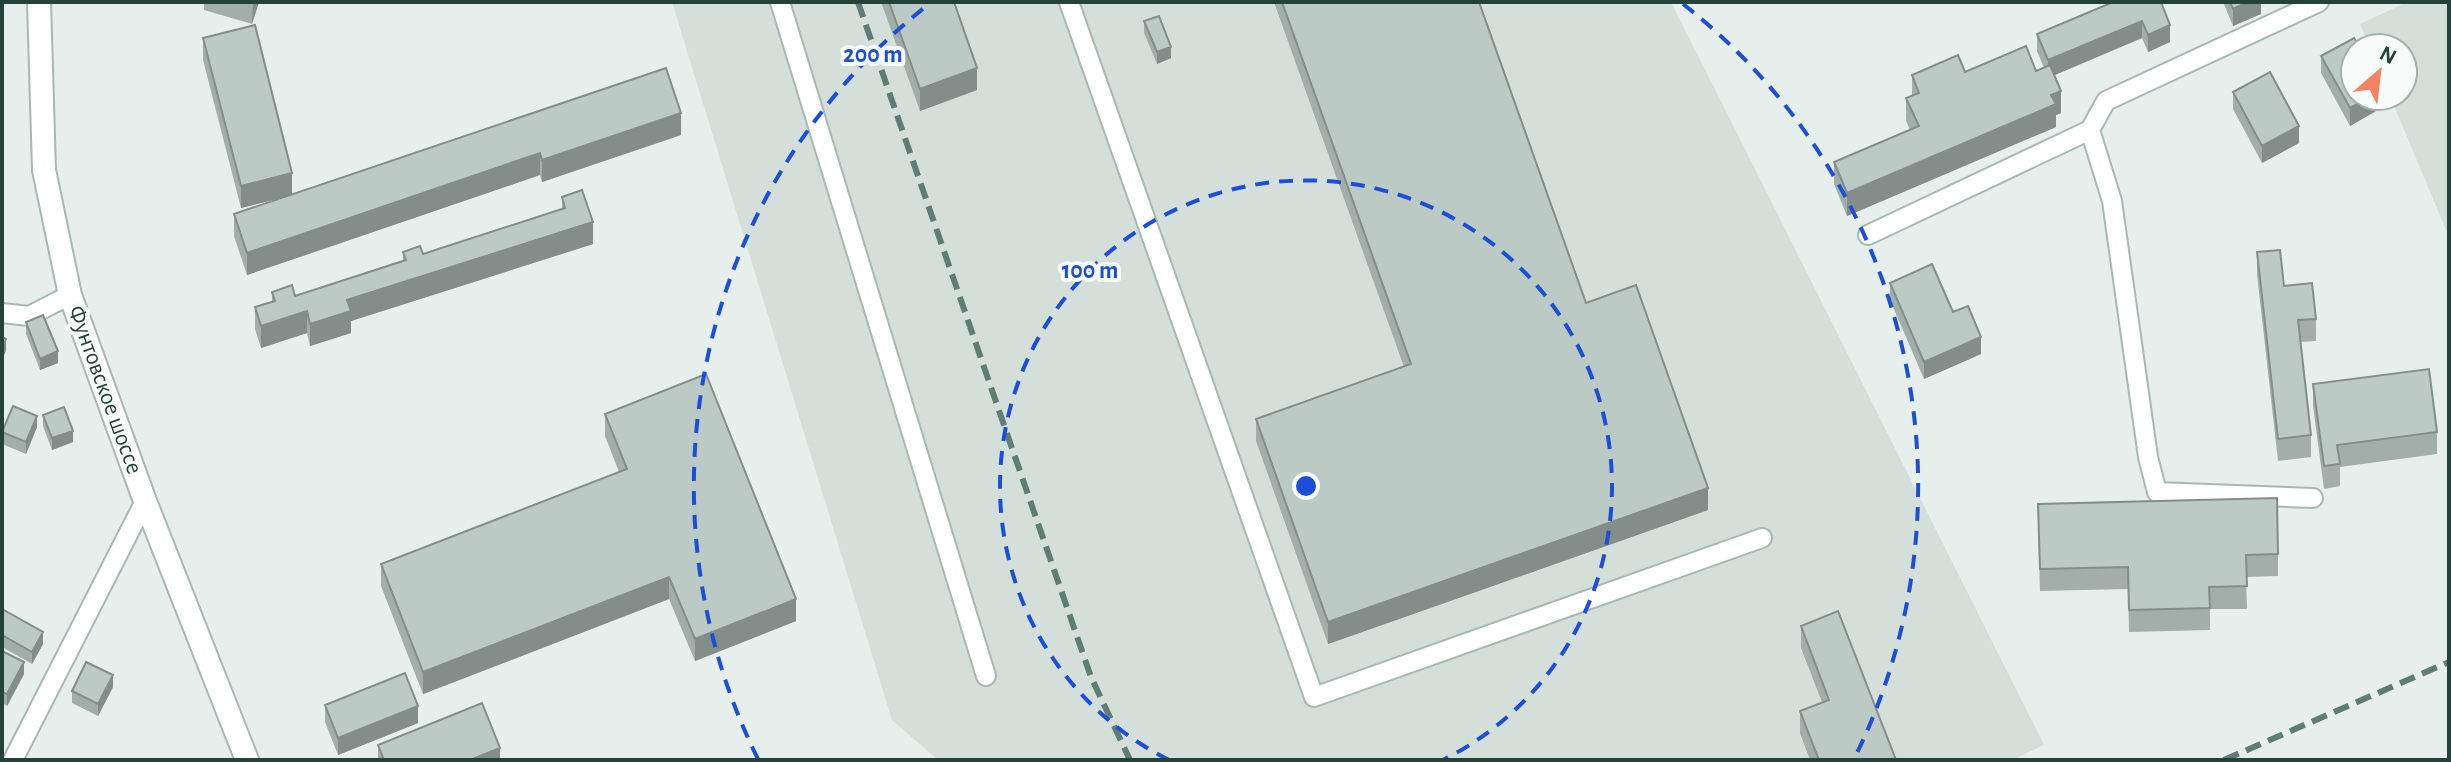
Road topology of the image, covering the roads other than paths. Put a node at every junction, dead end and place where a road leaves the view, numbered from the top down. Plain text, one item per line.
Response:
1 (39, 2) edge
2 (780, 2) edge
3 (1069, 2) edge
4 (2319, 2) edge
5 (2090, 130) junction
6 (1868, 235) dead end
7 (70, 295) junction
8 (2, 313) edge
9 (2313, 498) dead end
10 (145, 501) junction
11 (1762, 538) dead end
12 (986, 676) dead end
13 (13, 760) edge
14 (247, 760) edge

1 - 7 street, Фунтовское шоссе
2 - 12 street
3 - 11 street
4 - 5 street
5 - 6 street
5 - 9 street
7 - 8 street
7 - 10 street, Фунтовское шоссе
10 - 13 street
10 - 14 street, Фунтовское шоссе

